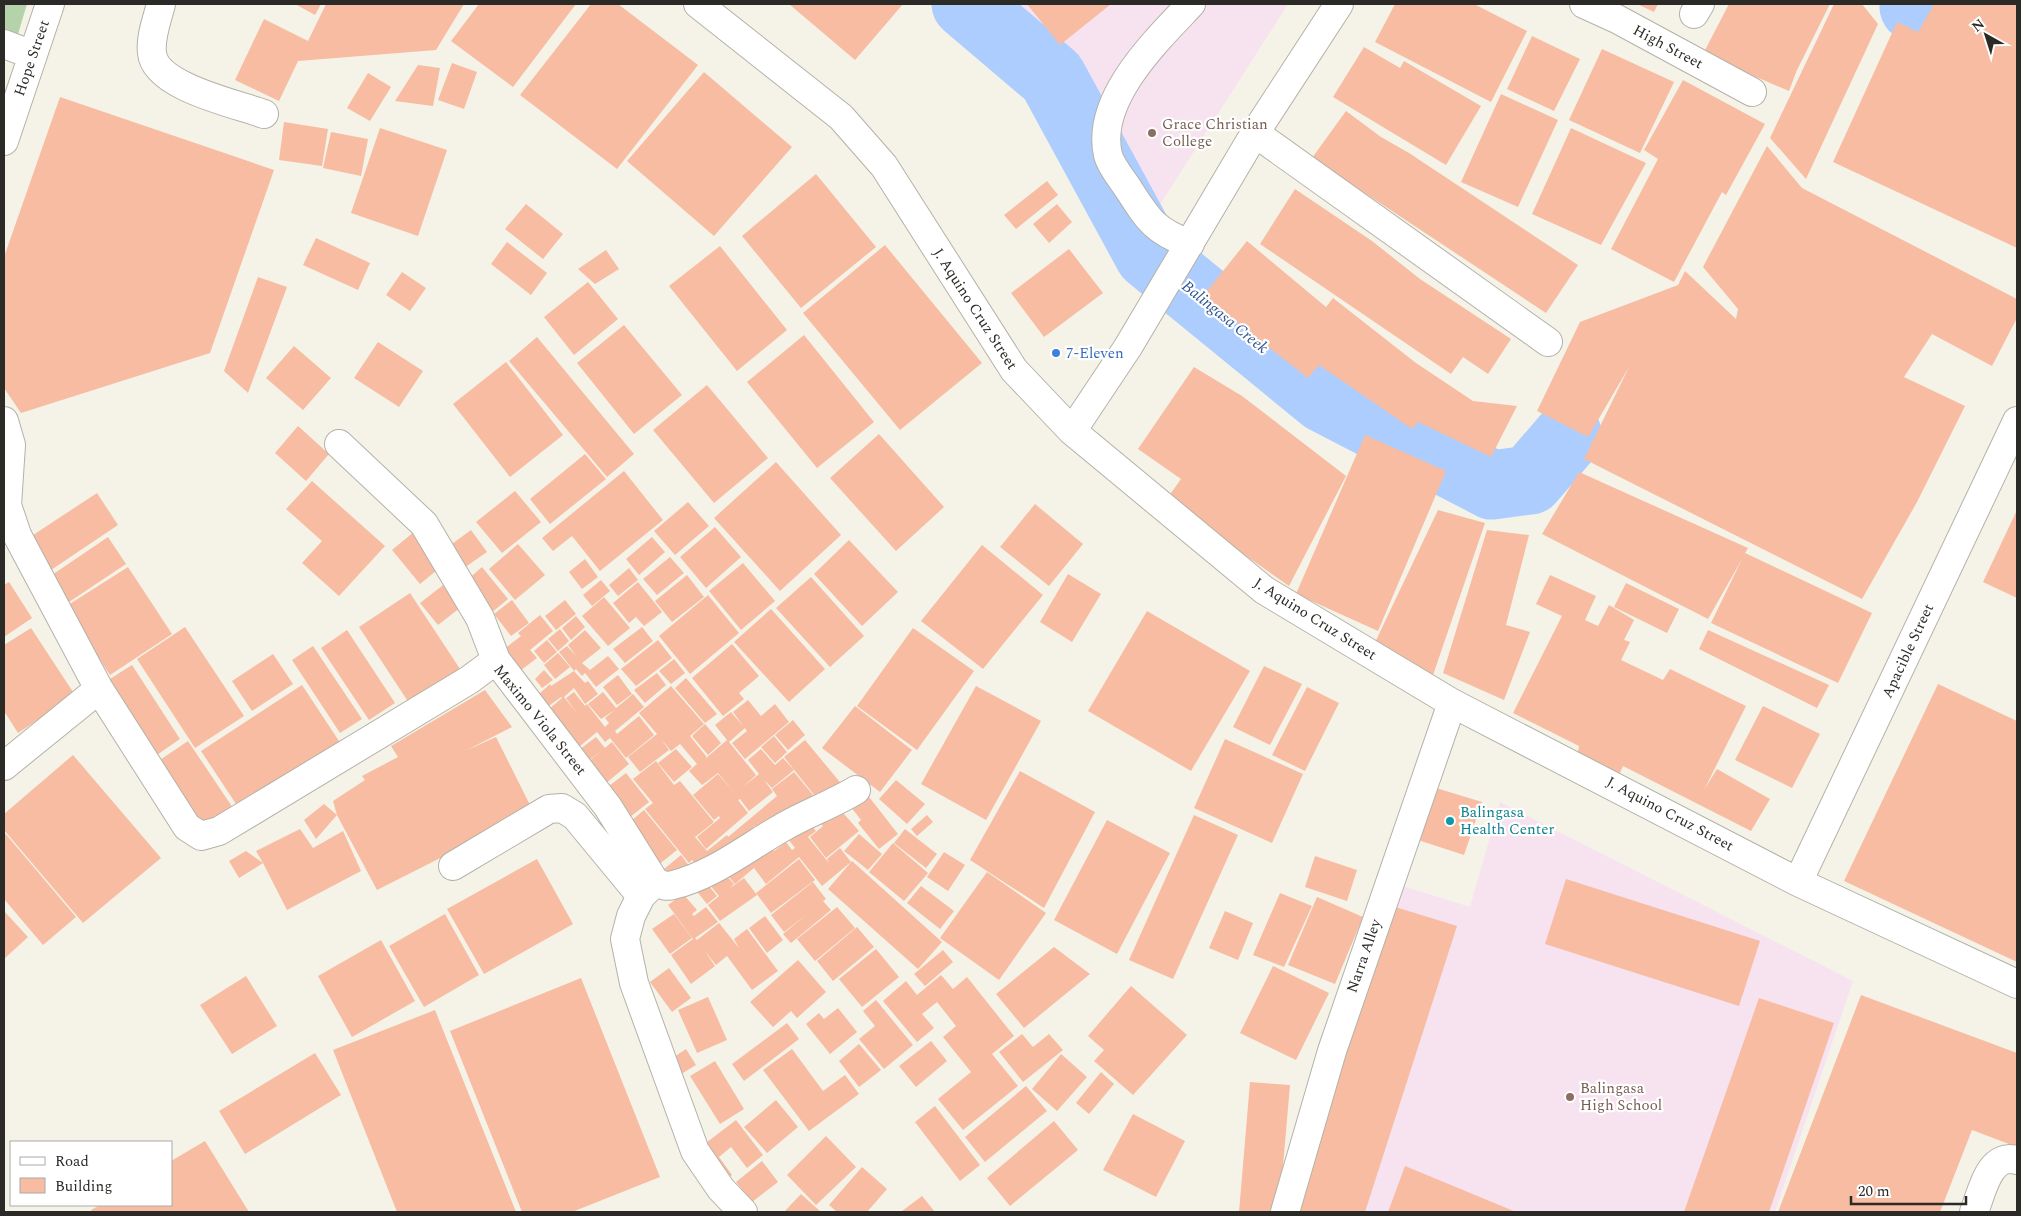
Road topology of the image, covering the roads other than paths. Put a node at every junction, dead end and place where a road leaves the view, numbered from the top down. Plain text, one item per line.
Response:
1 (50, 4) edge
2 (161, 4) edge
3 (698, 4) edge
4 (1191, 4) edge
5 (1339, 4) edge
6 (1584, 4) edge
7 (4, 44) edge
8 (33, 54) junction
9 (1752, 92) dead end
10 (264, 114) dead end
11 (1255, 133) junction
12 (4, 141) edge
13 (1186, 251) junction
14 (1548, 342) dead end
15 (4, 421) edge
16 (2017, 421) edge
17 (1072, 431) junction
18 (339, 444) dead end
19 (496, 660) junction
20 (99, 689) junction
21 (1452, 703) junction
22 (4, 766) edge
23 (856, 790) dead end
24 (453, 866) dead end
25 (1798, 882) junction
26 (648, 889) junction
27 (2017, 984) edge
28 (2017, 1160) edge
29 (743, 1212) edge
30 (1285, 1212) edge
31 (1974, 1212) edge

1 - 8 street, Hope Street
2 - 10 street
3 - 17 street, J. Aquino Cruz Street
4 - 13 street
5 - 11 street
6 - 9 street, High Street
7 - 8 street
8 - 12 street, Hope Street
11 - 13 street
11 - 14 street
13 - 17 street
15 - 20 street
16 - 25 street, Apacible Street
17 - 21 street, J. Aquino Cruz Street
18 - 19 street
19 - 20 street, Maximo Viola Street
19 - 26 street, Maximo Viola Street
20 - 22 street
21 - 25 street, J. Aquino Cruz Street
21 - 30 street, Narra Alley
23 - 26 street
24 - 26 street
25 - 27 street, J. Aquino Cruz Street
26 - 29 street
28 - 31 street

